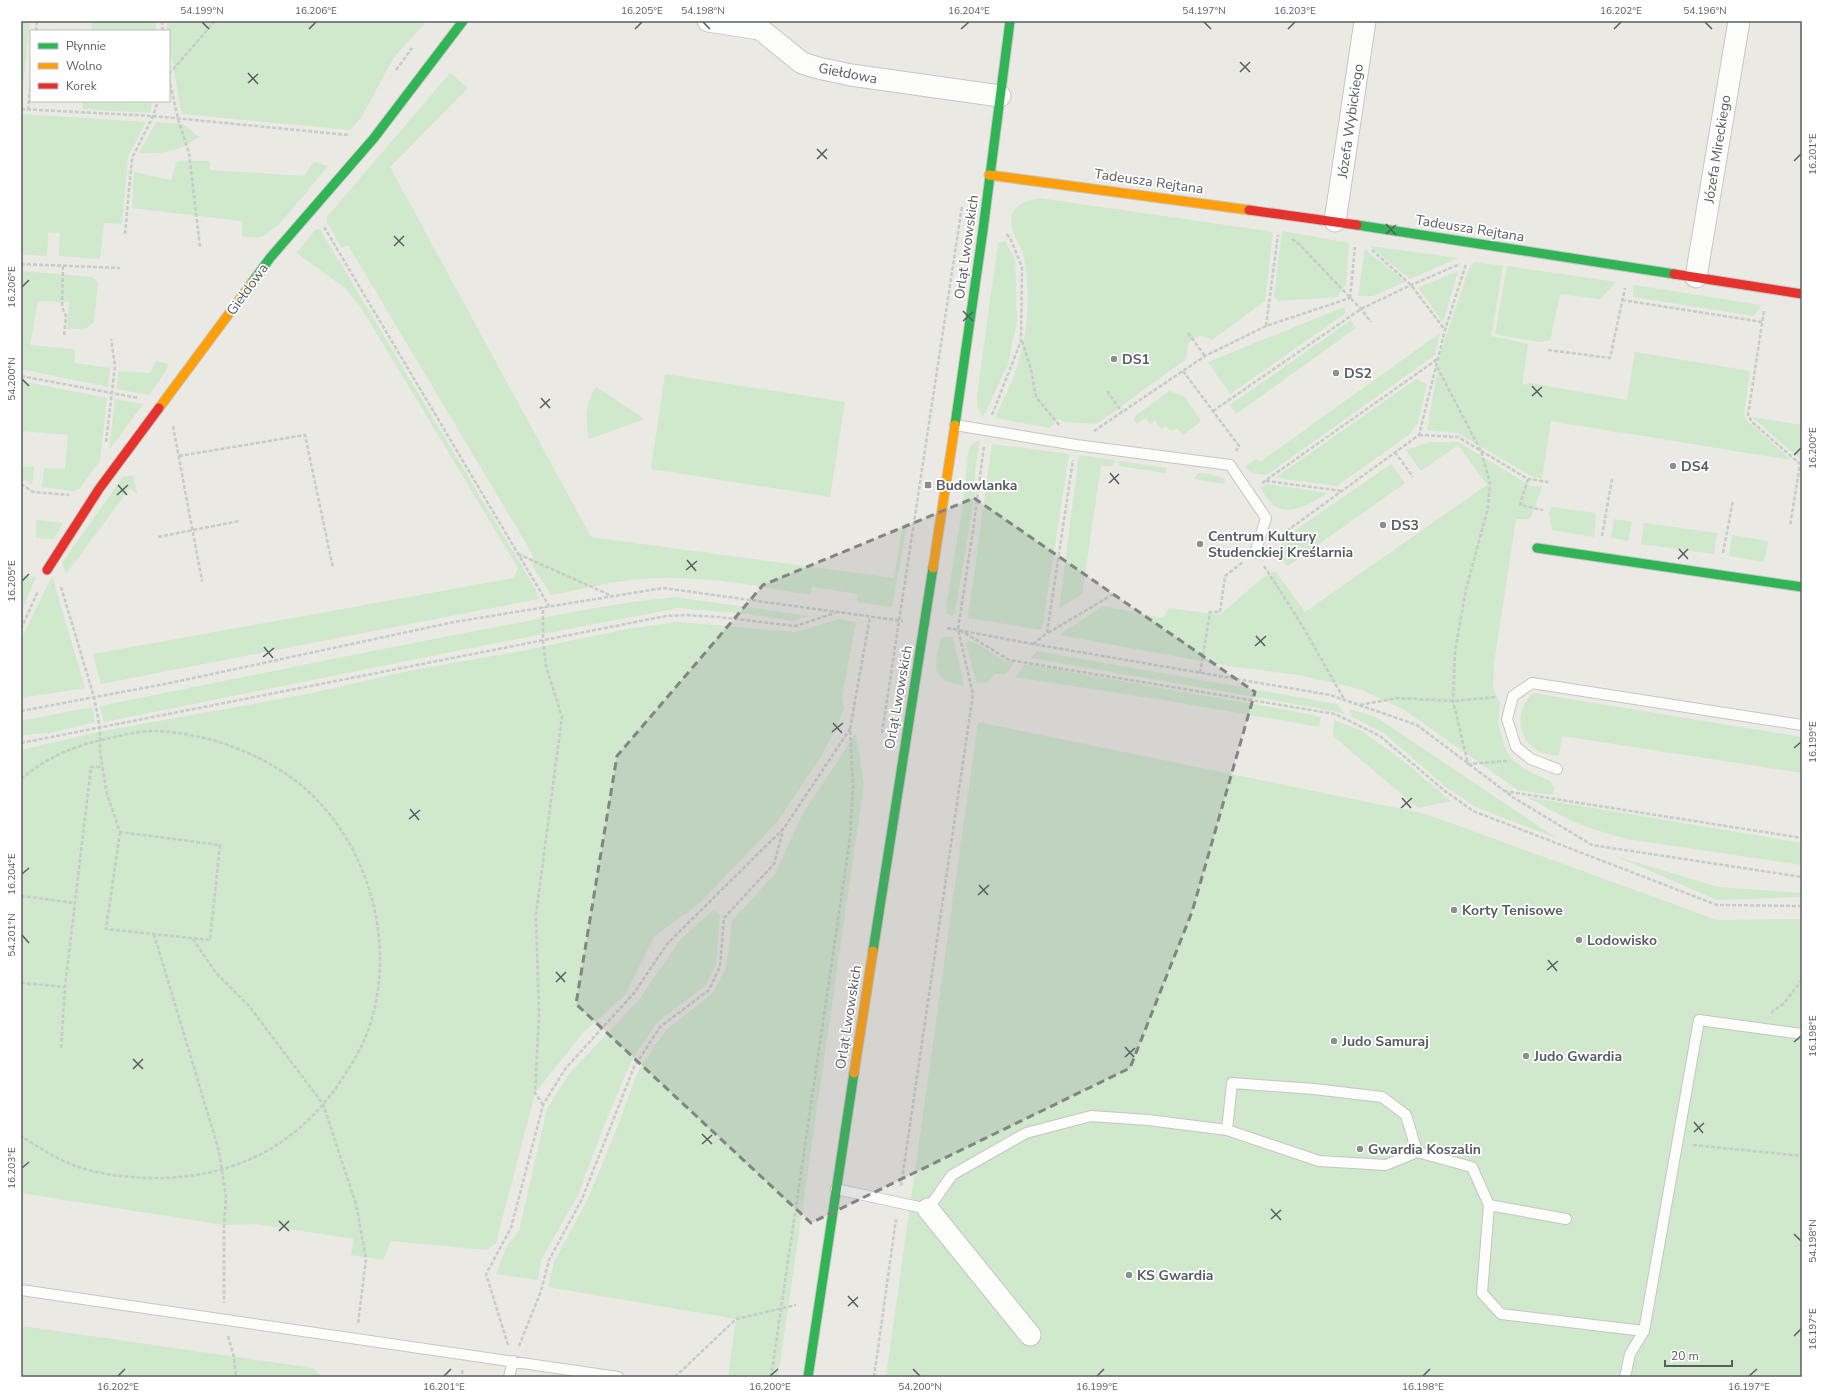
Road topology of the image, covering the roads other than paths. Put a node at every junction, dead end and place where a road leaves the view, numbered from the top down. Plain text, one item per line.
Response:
1 (463, 21) edge
2 (708, 21) edge
3 (1010, 21) edge
4 (1365, 21) edge
5 (1739, 21) edge
6 (1000, 96) junction
7 (989, 175) junction
8 (1335, 221) junction
9 (1696, 277) junction
10 (1802, 294) edge
11 (955, 425) junction
12 (1537, 548) dead end
13 (1255, 553) road end
14 (47, 570) road end
15 (1802, 587) edge
16 (1802, 725) edge
17 (1557, 769) dead end
18 (1802, 1034) edge
19 (1227, 1130) junction
20 (1417, 1152) junction
21 (836, 1188) junction
22 (1489, 1205) junction
23 (928, 1209) junction
24 (1566, 1219) dead end
25 (21, 1290) edge
26 (1644, 1331) junction
27 (1030, 1335) dead end
28 (513, 1361) junction
29 (510, 1377) edge
30 (618, 1377) edge
31 (808, 1377) edge
32 (1625, 1377) edge

1 - 14 street, Giełdowa
2 - 6 street, Giełdowa
3 - 6 street, Orląt Lwowskich
4 - 8 street, Józefa Wybickiego
5 - 9 street, Józefa Mireckiego
6 - 7 street, Orląt Lwowskich
7 - 8 street, Tadeusza Rejtana
7 - 11 street, Orląt Lwowskich
8 - 9 street, Tadeusza Rejtana
9 - 10 street, Tadeusza Rejtana
11 - 13 lane
11 - 21 street, Orląt Lwowskich
12 - 15 street
16 - 17 lane
18 - 26 lane
19 - 20 lane
19 - 20 lane
19 - 23 lane
20 - 22 lane
21 - 23 lane
21 - 31 street, Orląt Lwowskich
22 - 24 lane
22 - 26 lane
23 - 27 street
25 - 28 lane
26 - 32 lane
28 - 29 lane
28 - 30 lane

